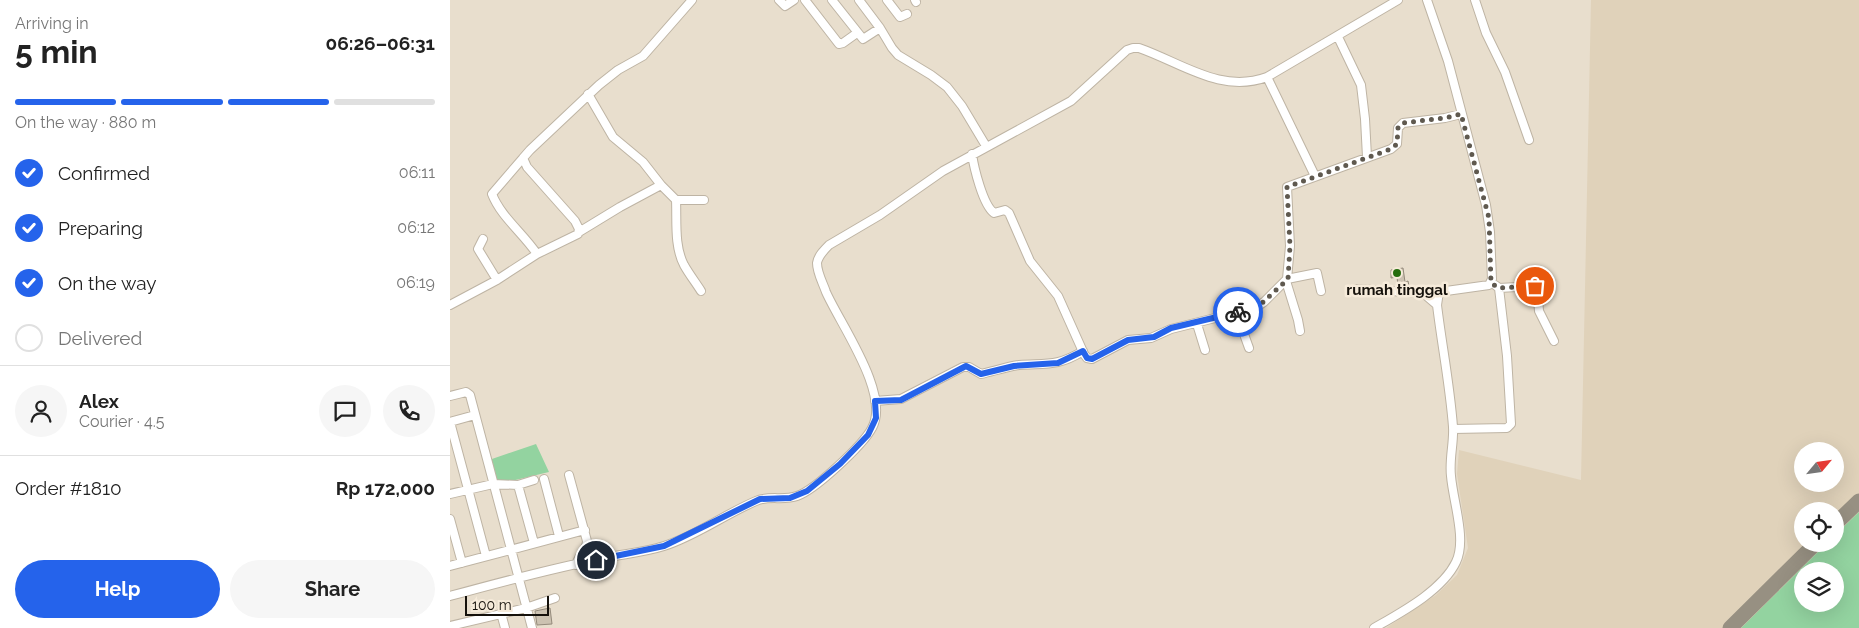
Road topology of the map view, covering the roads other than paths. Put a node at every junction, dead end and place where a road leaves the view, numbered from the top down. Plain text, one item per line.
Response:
1 (692, 0) edge
2 (779, 0) edge
3 (794, 0) edge
4 (805, 0) edge
5 (832, 0) edge
6 (860, 0) edge
7 (887, 0) edge
8 (1398, 0) edge
9 (1427, 0) edge
10 (1475, 0) edge
11 (907, 14) dead end
12 (880, 28) junction
13 (857, 33) junction
14 (1338, 37) junction
15 (1267, 77) junction
16 (588, 94) junction
17 (1461, 114) junction
18 (1529, 140) dead end
19 (986, 146) junction
20 (972, 154) junction
21 (1367, 157) junction
22 (523, 158) junction
23 (1315, 176) junction
24 (661, 185) junction
25 (676, 200) junction
26 (704, 200) dead end
27 (579, 232) junction
28 (483, 238) dead end
29 (537, 254) junction
30 (497, 280) junction
31 (1287, 280) junction
32 (1491, 283) junction
33 (1499, 288) junction
34 (1357, 289) dead end
35 (701, 291) dead end
36 (1321, 291) dead end
37 (1439, 292) junction
38 (1423, 293) junction
39 (1437, 305) junction
40 (450, 306) edge
41 (1236, 312) junction
42 (1196, 324) junction
43 (1300, 331) dead end
44 (1554, 342) dead end
45 (1249, 348) dead end
46 (1205, 350) dead end
47 (1083, 351) junction
48 (450, 396) edge
49 (875, 401) junction
50 (475, 415) junction
51 (450, 422) edge
52 (1453, 429) junction
53 (569, 475) dead end
54 (544, 479) dead end
55 (534, 480) dead end
56 (493, 484) junction
57 (518, 484) junction
58 (468, 490) junction
59 (450, 494) edge
60 (450, 519) edge
61 (584, 530) junction
62 (559, 536) junction
63 (534, 543) junction
64 (510, 550) junction
65 (486, 556) junction
66 (462, 563) junction
67 (576, 564) junction
68 (450, 566) edge
69 (518, 578) junction
70 (450, 596) edge
71 (555, 598) dead end
72 (526, 608) junction
73 (501, 613) junction
74 (477, 620) junction
75 (451, 625) edge
76 (479, 628) edge
77 (505, 628) edge
78 (532, 628) edge
79 (1374, 628) edge

1 - 16 street
2 - 3 street
4 - 13 street
5 - 13 street
6 - 12 street
7 - 11 street
8 - 14 street
9 - 17 street
10 - 18 street
12 - 13 street
12 - 19 street
14 - 15 street
14 - 21 street
15 - 19 street
15 - 23 street
16 - 22 street
16 - 24 street
17 - 21 street
17 - 32 street
19 - 20 street
20 - 47 street
20 - 49 street
21 - 23 street
22 - 27 street
22 - 29 street
23 - 31 street
24 - 25 street
24 - 27 street
25 - 26 street
25 - 35 street
27 - 29 street
28 - 30 street
29 - 30 street
30 - 40 street
31 - 36 street
31 - 41 street
31 - 43 street
32 - 33 street
32 - 37 street
33 - 44 street
33 - 52 street
34 - 38 street
37 - 38 street
37 - 39 street
38 - 39 street
39 - 52 street
41 - 42 street
41 - 45 street
42 - 46 street
42 - 47 street
47 - 49 street
48 - 50 street
49 - 67 street
50 - 51 street
50 - 56 street
51 - 58 street
52 - 79 street
53 - 61 street
54 - 62 street
55 - 57 street
56 - 57 street
56 - 58 street
56 - 64 street
57 - 63 street
58 - 59 street
58 - 65 street
60 - 66 street
61 - 62 street
61 - 67 street
62 - 63 street
63 - 64 street
64 - 65 street
64 - 69 street
65 - 66 street
66 - 68 street
67 - 69 street
69 - 70 street
69 - 72 street
71 - 72 street
72 - 73 street
72 - 78 street
73 - 74 street
73 - 77 street
74 - 75 street
74 - 76 street

